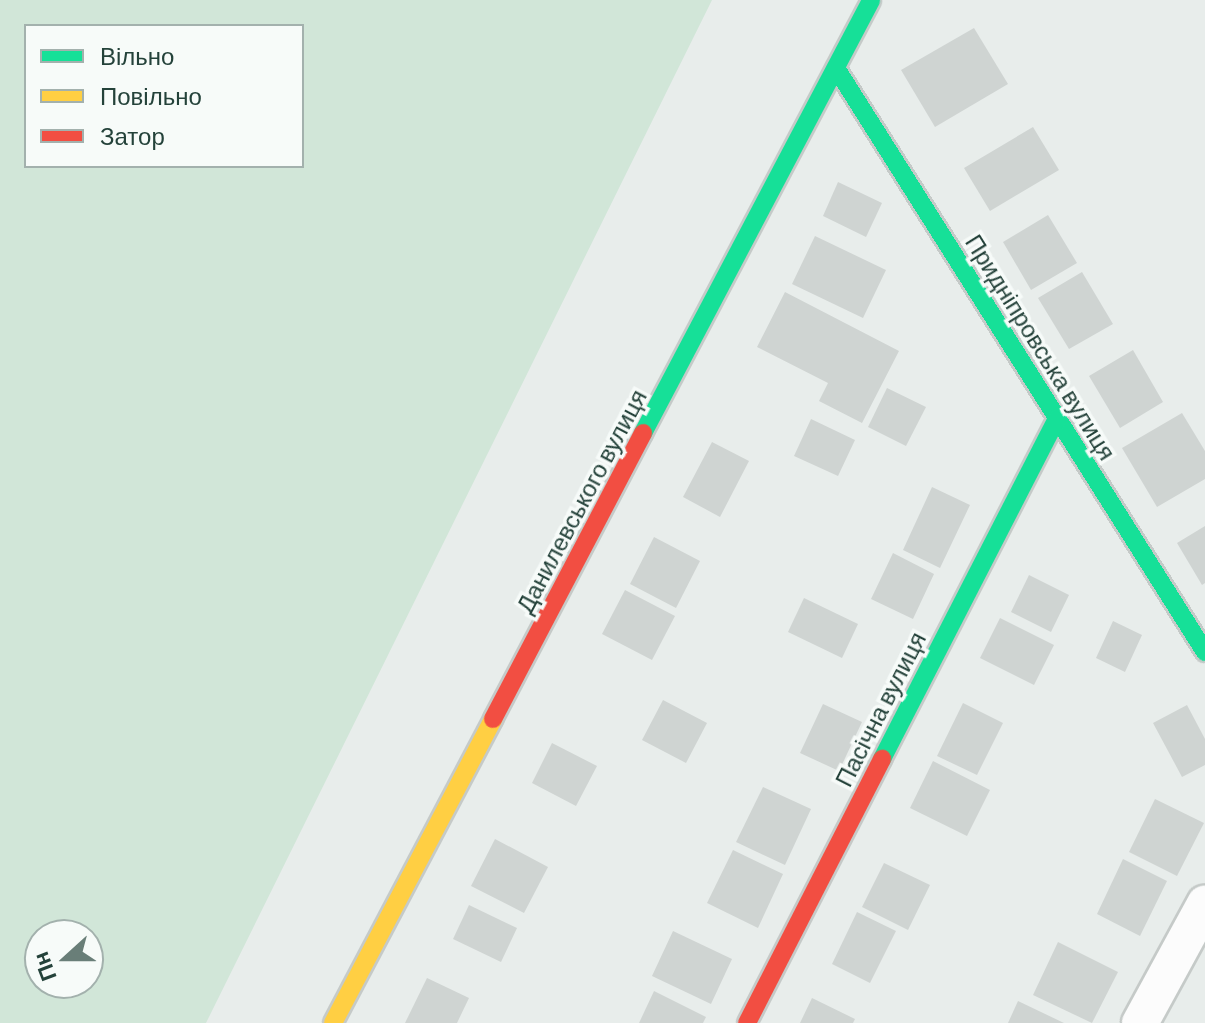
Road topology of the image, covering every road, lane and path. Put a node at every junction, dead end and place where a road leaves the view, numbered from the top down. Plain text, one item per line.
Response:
1 (871, 0) edge
2 (836, 68) junction
3 (1057, 418) junction
4 (1205, 652) edge
5 (1205, 904) edge
6 (333, 1023) edge
7 (747, 1023) edge
8 (1140, 1023) edge

1 - 2 street, Данилевського вулиця
2 - 3 street, Придніпровська вулиця
2 - 6 street, Данилевського вулиця
3 - 4 street, Придніпровська вулиця
3 - 7 street, Пасічна вулиця
5 - 8 street

